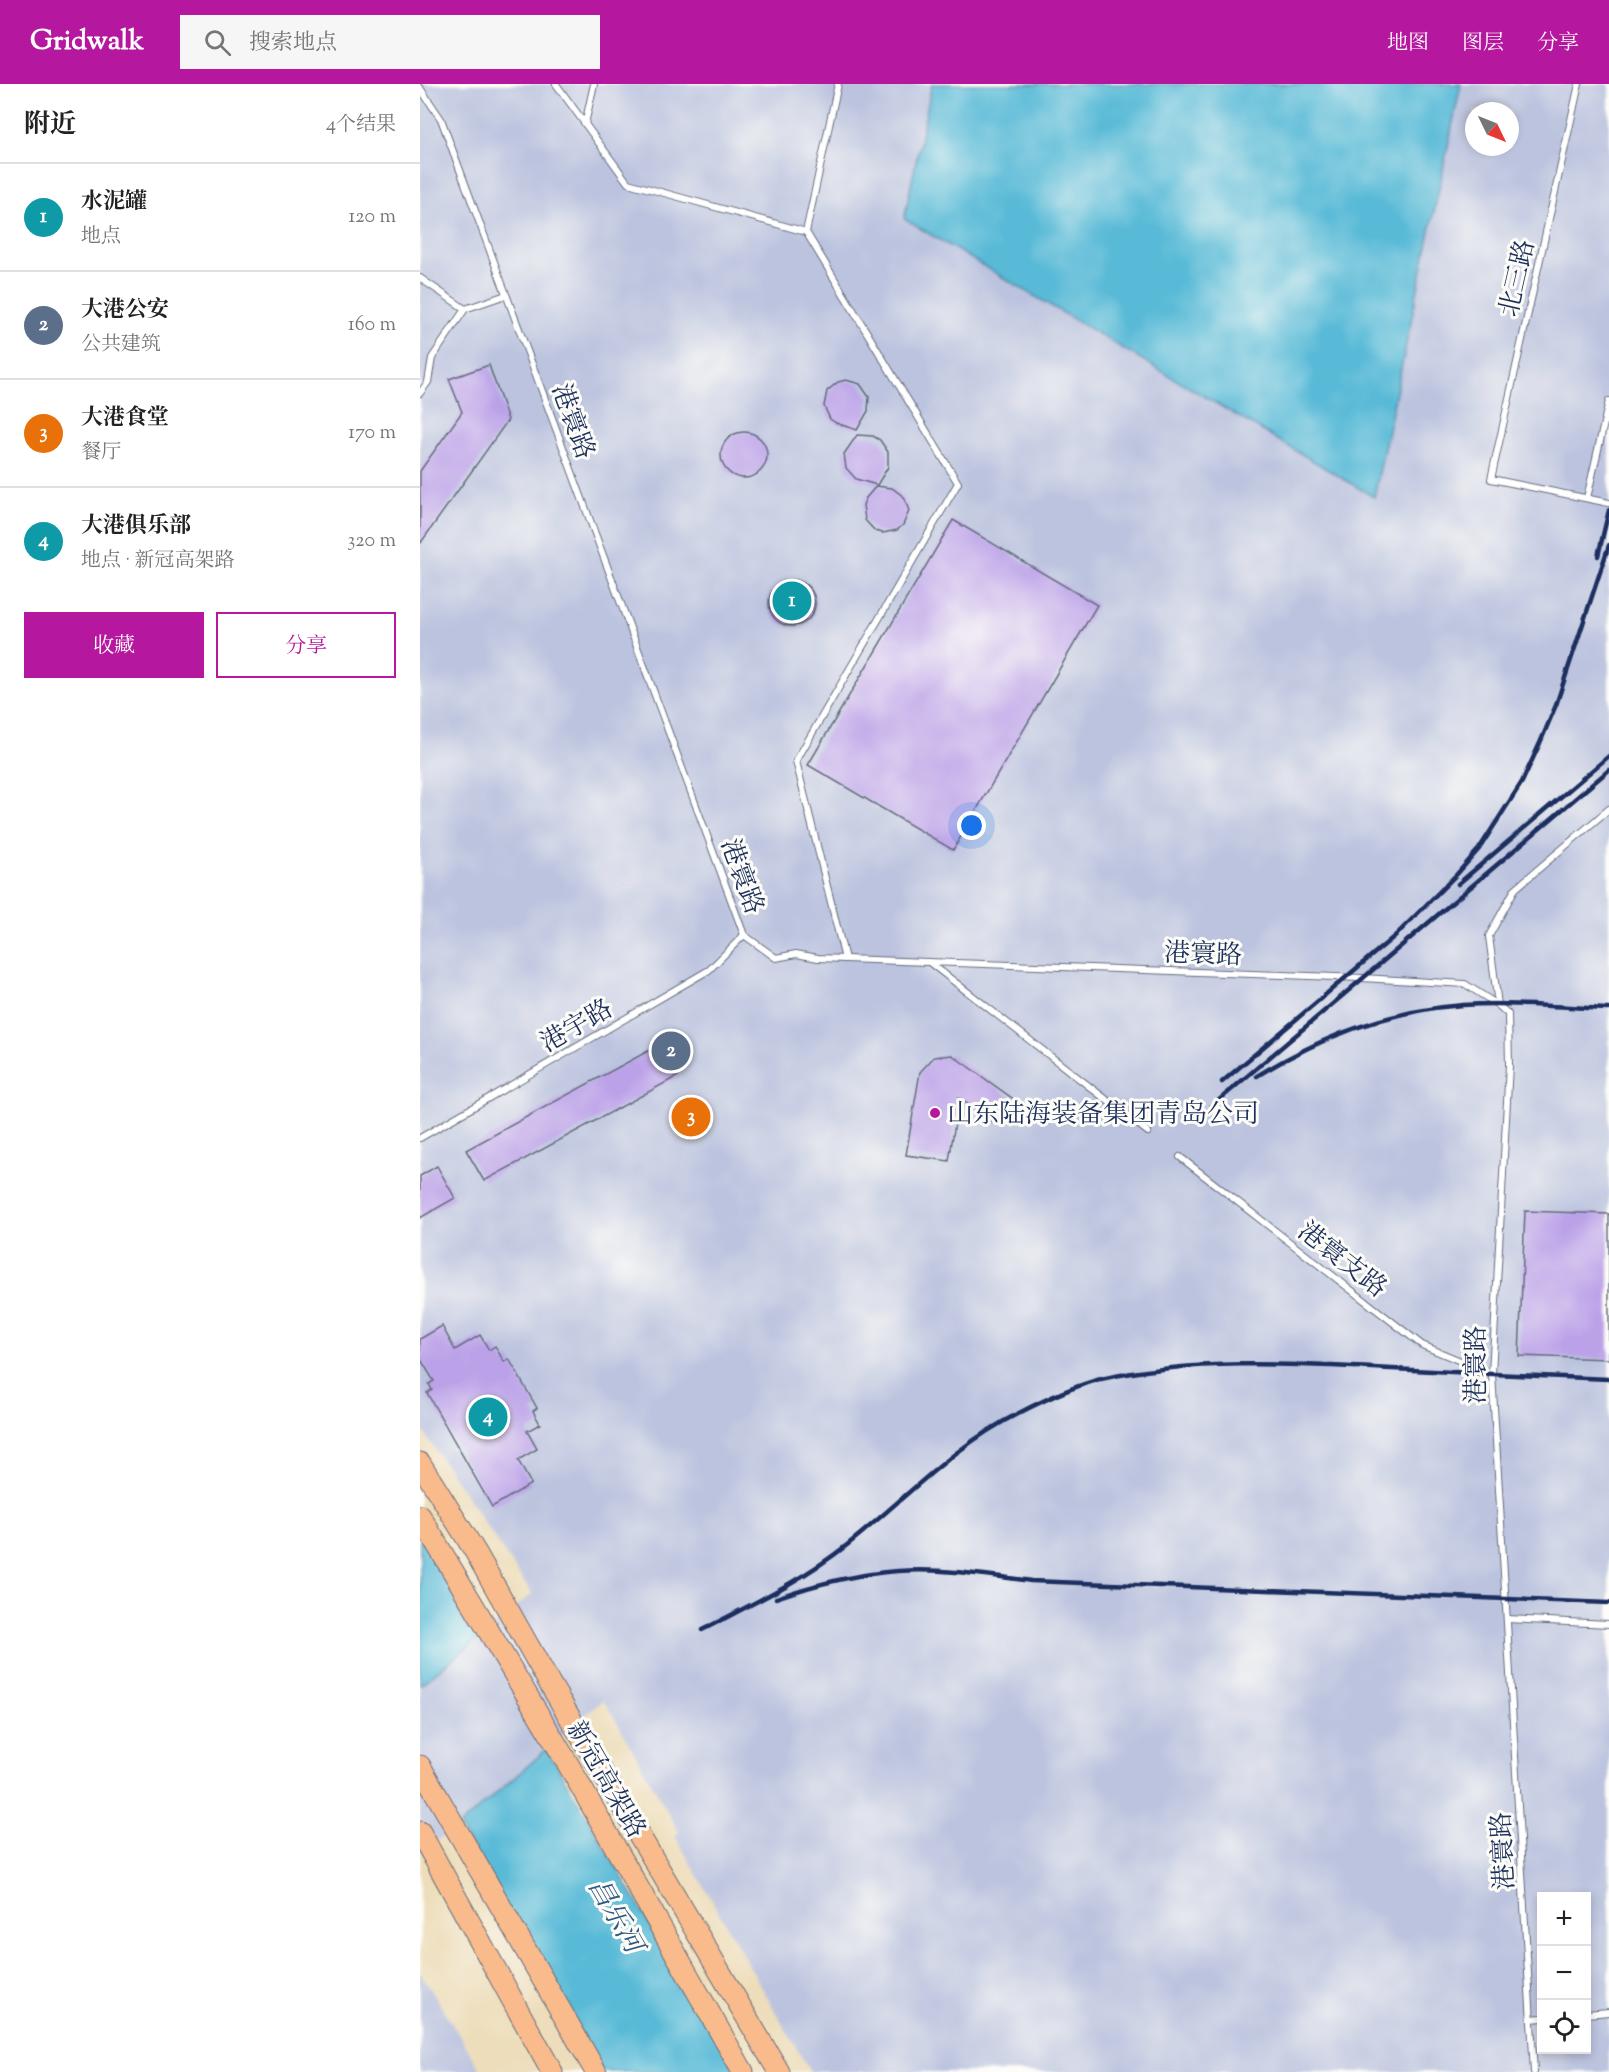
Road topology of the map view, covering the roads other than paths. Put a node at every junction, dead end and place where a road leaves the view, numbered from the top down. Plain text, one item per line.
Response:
1 (556, 84) edge
2 (594, 84) edge
3 (838, 84) edge
4 (1579, 84) edge
5 (420, 88) edge
6 (585, 124) junction
7 (806, 232) junction
8 (420, 278) edge
9 (506, 295) junction
10 (465, 309) junction
11 (420, 393) edge
12 (1609, 401) edge
13 (1587, 498) junction
14 (1609, 503) edge
15 (1609, 809) edge
16 (744, 935) junction
17 (845, 959) junction
18 (929, 962) junction
19 (1498, 1005) junction
20 (1148, 1132) dead end
21 (420, 1138) edge
22 (1180, 1157) dead end
23 (1492, 1374) junction
24 (420, 1463) edge
25 (420, 1516) edge
26 (1507, 1619) junction
27 (1609, 1623) edge
28 (420, 1766) edge
29 (420, 1832) edge
30 (1609, 2012) edge
31 (1591, 2014) edge
32 (1537, 2018) edge
33 (1532, 2019) junction
34 (552, 2072) edge
35 (596, 2072) edge
36 (743, 2072) edge
37 (779, 2072) edge
38 (1534, 2072) edge

1 - 6 lane
2 - 6 lane
3 - 7 lane
4 - 13 lane, 北三路
5 - 9 lane, 港寰路
6 - 7 lane
7 - 17 lane
8 - 10 lane
9 - 10 lane
9 - 16 lane, 港寰路
10 - 11 lane
12 - 13 lane
13 - 14 lane
15 - 19 lane
16 - 17 lane, 港寰路
16 - 21 lane, 港宇路
17 - 18 lane, 港寰路
18 - 19 lane, 港寰路
18 - 20 lane
19 - 23 lane, 港寰路
22 - 23 lane, 港寰支路
23 - 26 lane, 港寰路
24 - 37 highway
25 - 36 highway, 新冠高架路
26 - 27 lane
26 - 33 lane, 港寰路
28 - 35 highway
29 - 34 highway
30 - 31 lane
32 - 33 lane
33 - 38 lane, 港寰路

